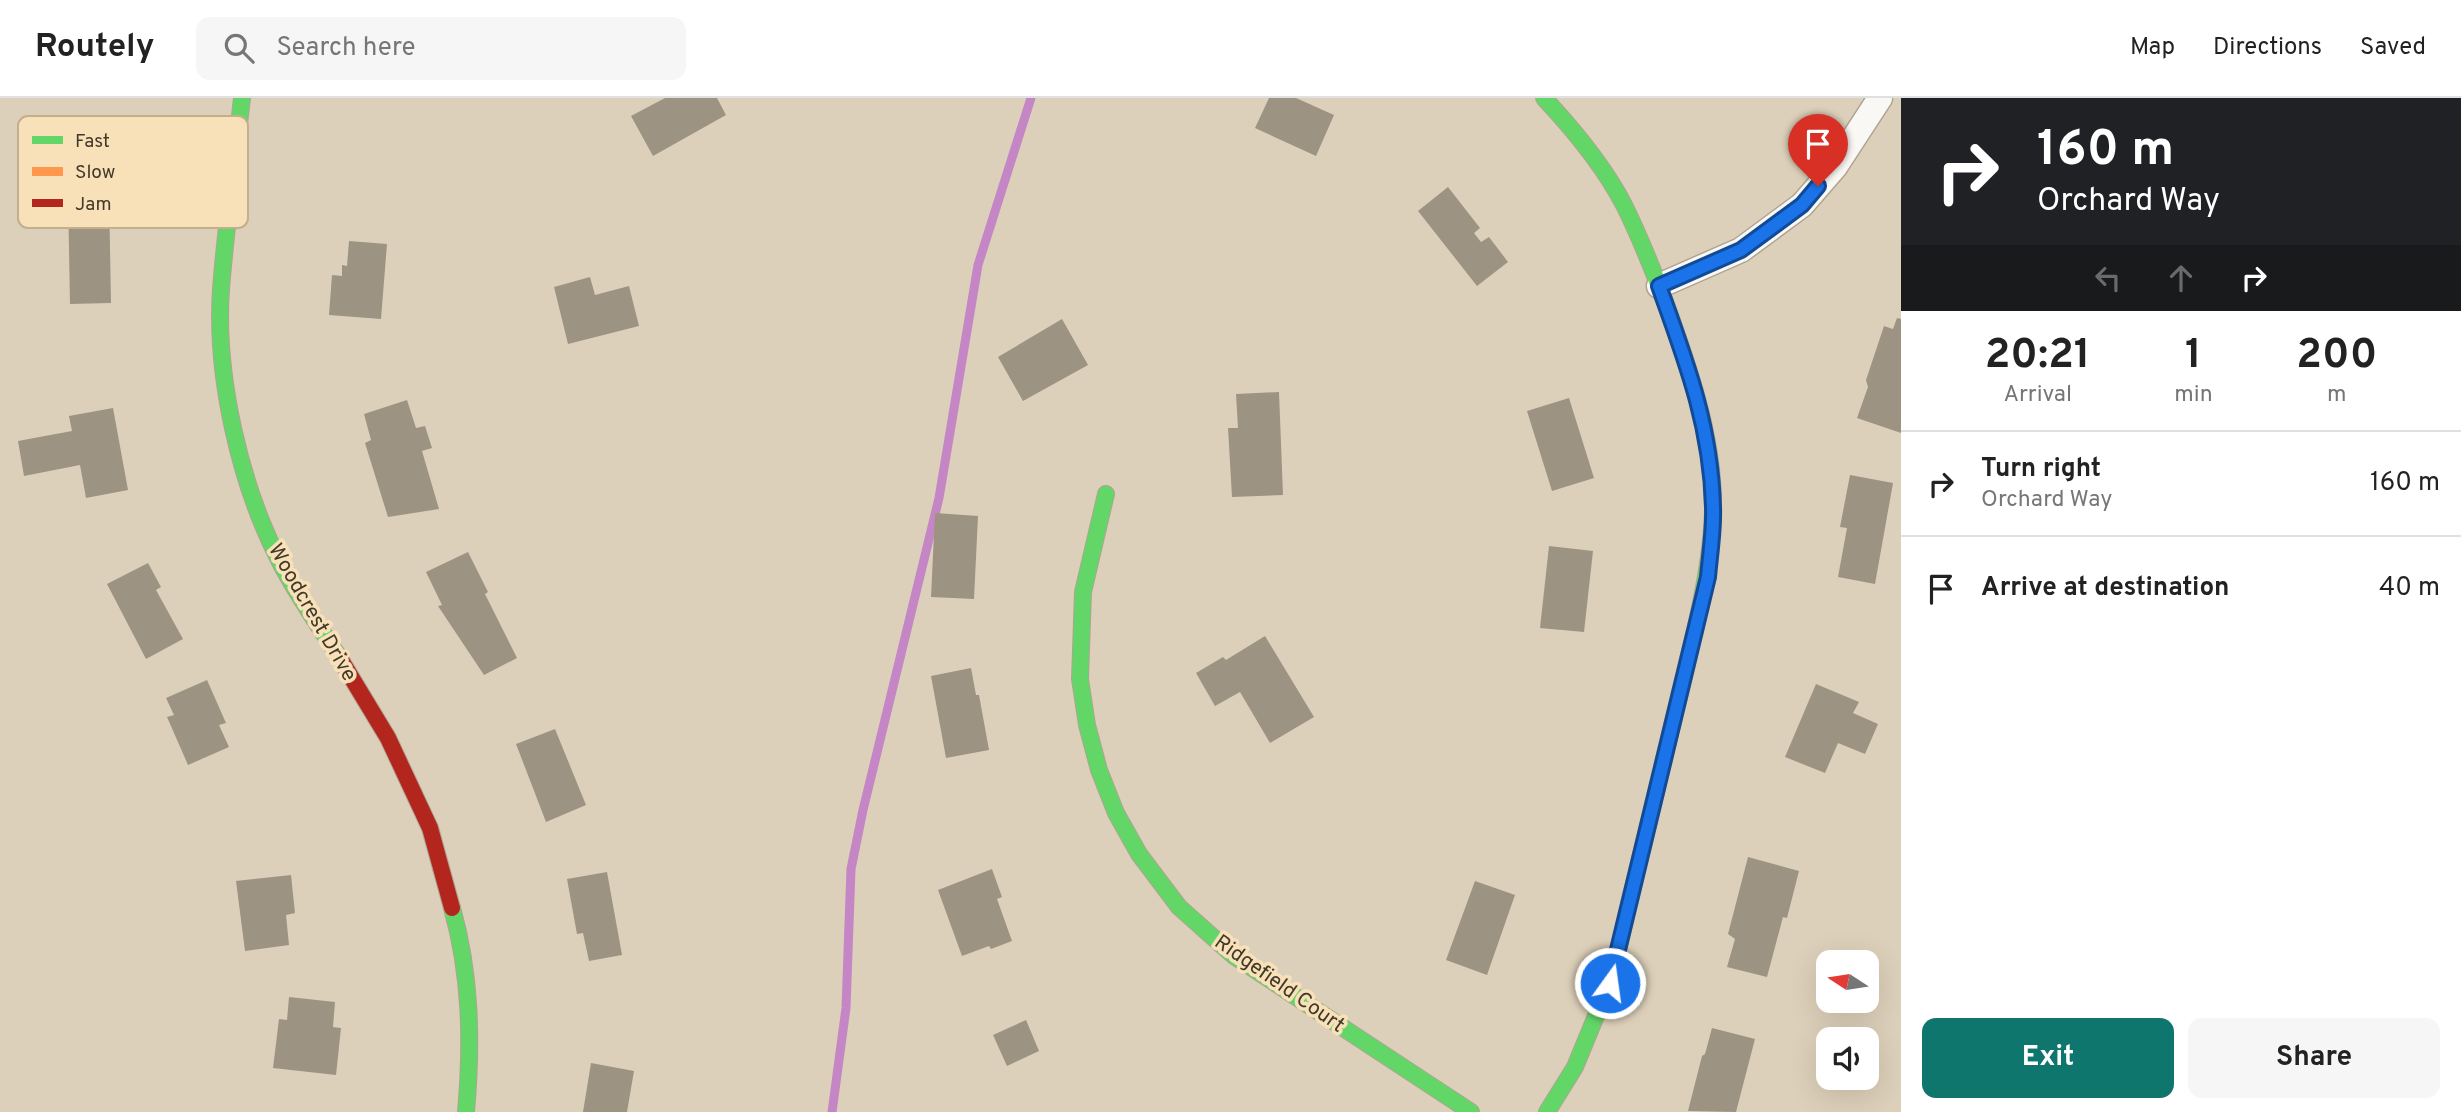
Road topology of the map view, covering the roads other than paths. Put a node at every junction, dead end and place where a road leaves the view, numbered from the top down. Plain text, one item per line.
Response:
1 (242, 98) edge
2 (1544, 98) edge
3 (1880, 98) edge
4 (240, 116) edge
5 (227, 228) edge
6 (1659, 286) junction
7 (1106, 494) dead end
8 (466, 1112) edge
9 (1471, 1112) edge
10 (1547, 1112) edge

1 - 4 street, Woodcrest Drive
2 - 6 street
3 - 6 street
5 - 8 street, Woodcrest Drive
6 - 10 street
7 - 9 street, Ridgefield Court

